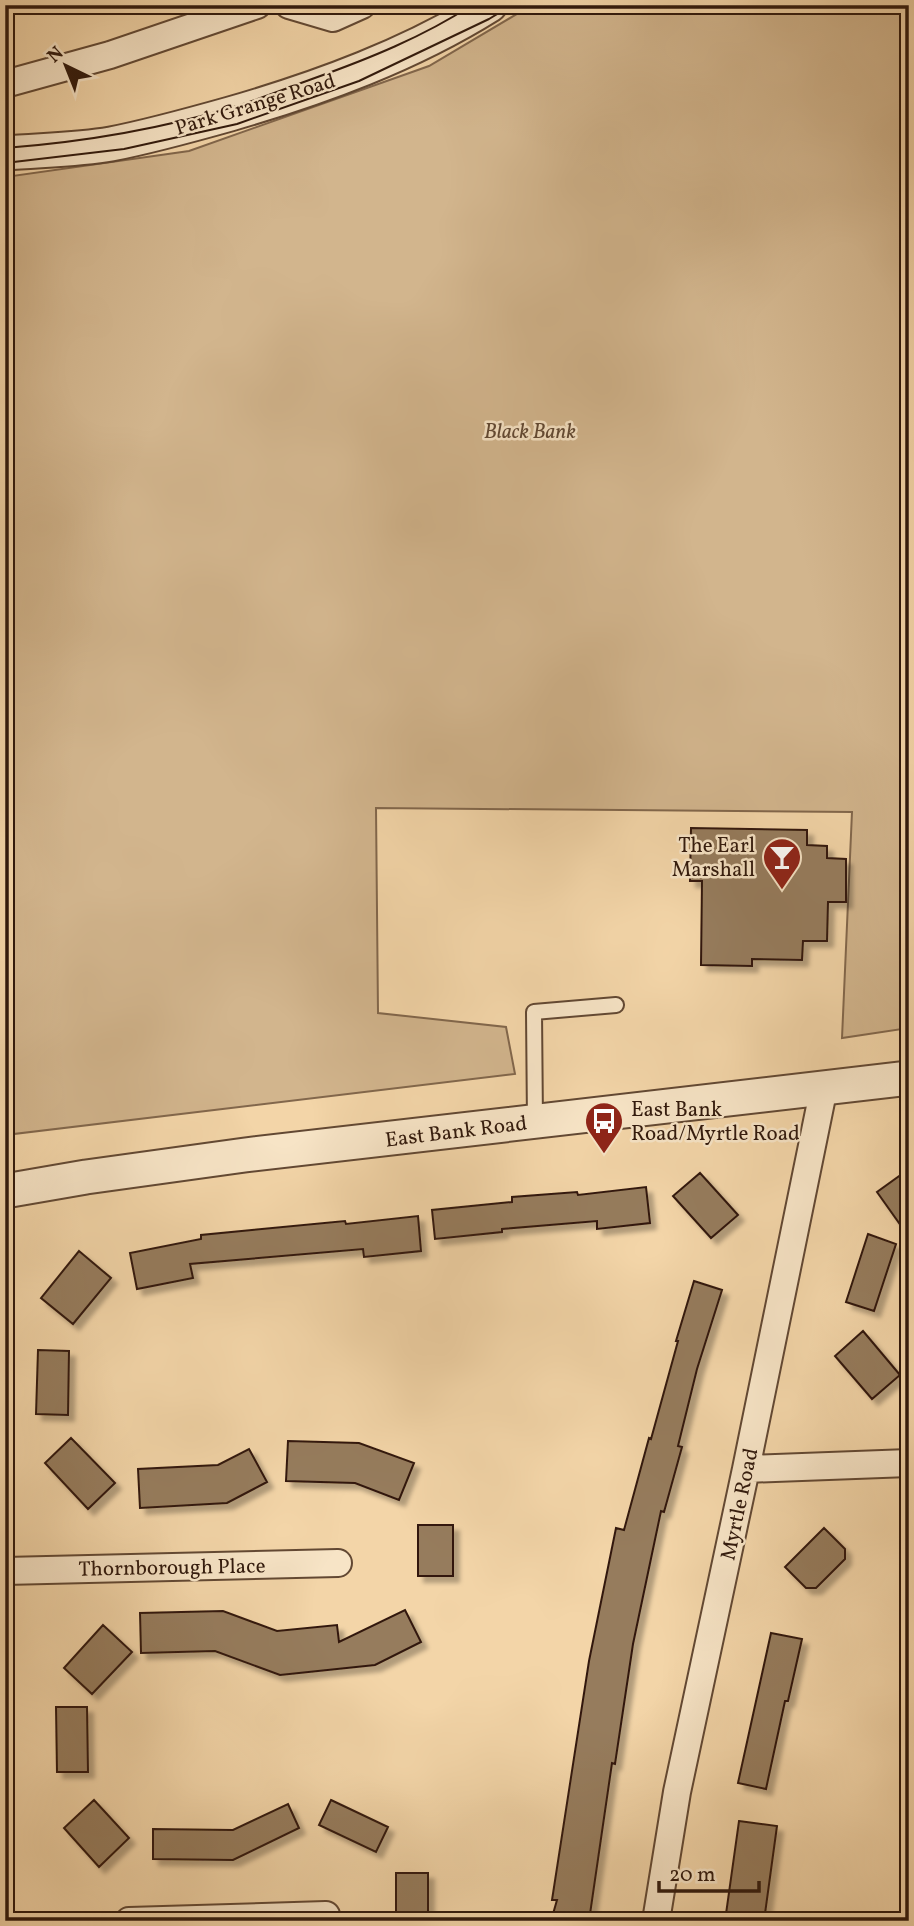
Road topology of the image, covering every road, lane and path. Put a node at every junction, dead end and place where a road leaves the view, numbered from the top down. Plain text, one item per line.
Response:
1 (257, 5) edge
2 (289, 5) edge
3 (362, 5) edge
4 (490, 5) edge
5 (5, 85) edge
6 (5, 153) edge
7 (616, 1005) dead end
8 (909, 1078) edge
9 (824, 1087) junction
10 (536, 1121) junction
11 (5, 1191) edge
12 (909, 1463) edge
13 (747, 1469) junction
14 (338, 1563) dead end
15 (5, 1571) edge
16 (327, 1915) dead end
17 (129, 1921) edge
18 (656, 1921) edge

1 - 5 street
2 - 3 street
4 - 6 street, Park Grange Road
7 - 10 lane
8 - 9 street, East Bank Road
9 - 10 street, East Bank Road
9 - 13 street, Myrtle Road
10 - 11 street, East Bank Road
12 - 13 street
13 - 18 street, Myrtle Road
14 - 15 street, Thornborough Place
16 - 17 street

